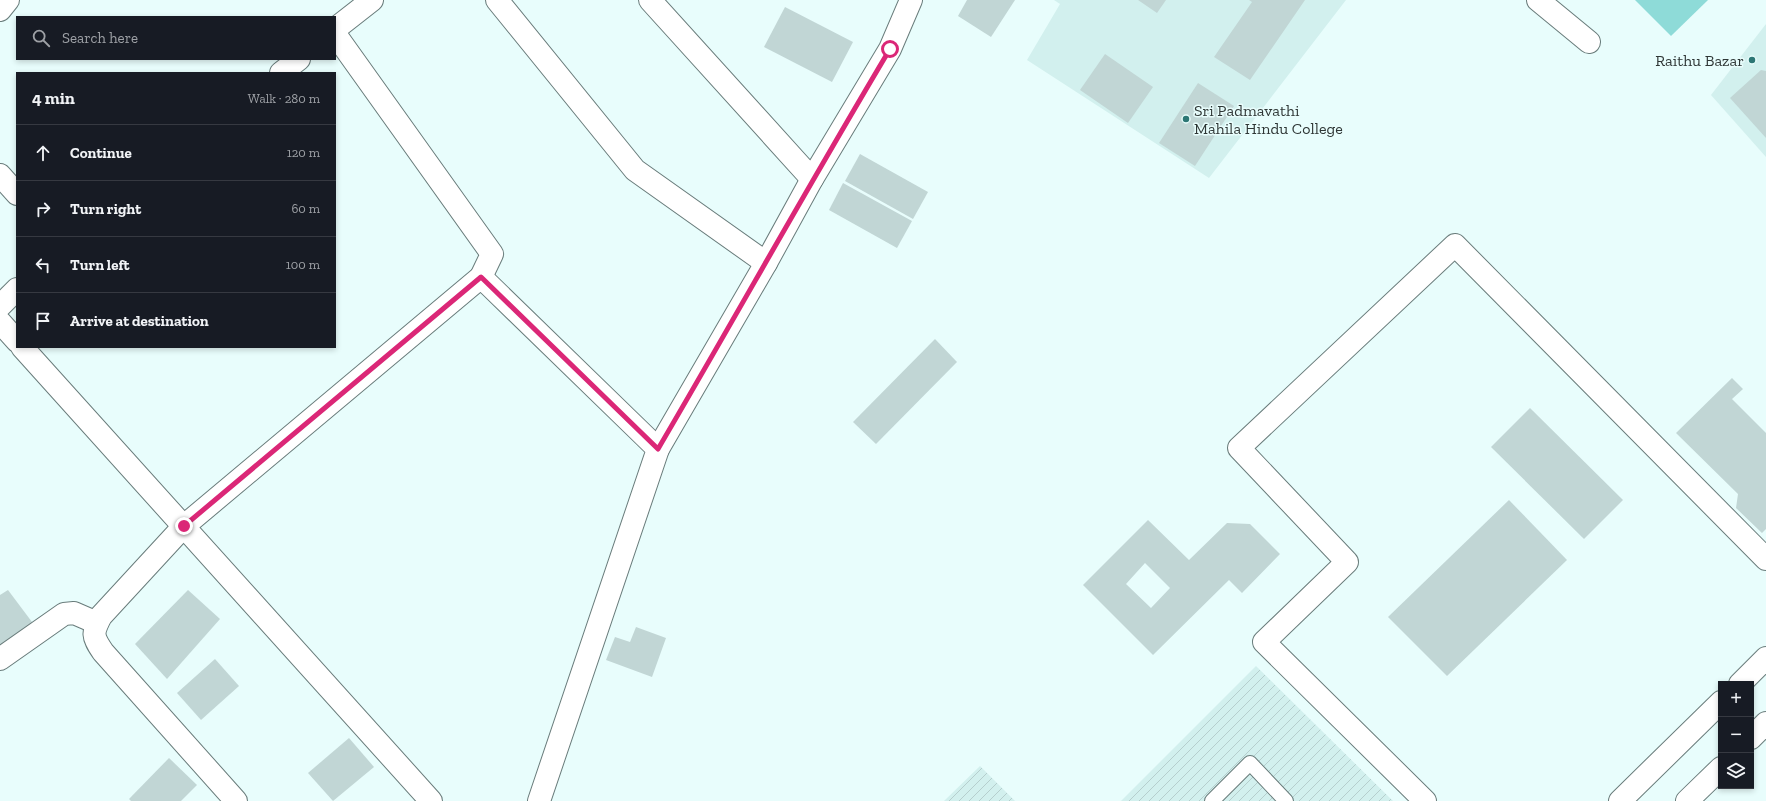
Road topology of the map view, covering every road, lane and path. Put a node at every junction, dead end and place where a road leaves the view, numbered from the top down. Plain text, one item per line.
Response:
1 (8, 0) edge
2 (372, 0) edge
3 (497, 0) edge
4 (650, 0) edge
5 (911, 0) edge
6 (1538, 0) edge
7 (0, 10) edge
8 (336, 28) edge
9 (336, 35) edge
10 (1589, 42) dead end
11 (297, 60) edge
12 (282, 72) edge
13 (0, 175) edge
14 (812, 179) junction
15 (16, 193) edge
16 (766, 263) junction
17 (481, 277) junction
18 (16, 290) edge
19 (0, 306) edge
20 (0, 322) edge
21 (16, 340) edge
22 (23, 348) edge
23 (658, 449) junction
24 (184, 526) junction
25 (1766, 560) edge
26 (97, 623) junction
27 (1766, 658) edge
28 (0, 659) edge
29 (1743, 681) edge
30 (1718, 705) edge
31 (1766, 723) edge
32 (1754, 735) edge
33 (1718, 771) edge
34 (236, 801) edge
35 (431, 801) edge
36 (539, 801) edge
37 (1212, 801) edge
38 (1286, 801) edge
39 (1425, 801) edge
40 (1620, 801) edge
41 (1687, 801) edge

1 - 7 street
2 - 8 street
3 - 16 street
4 - 14 street
5 - 14 street
6 - 10 street
9 - 17 street
11 - 12 street
13 - 15 street
14 - 16 street
16 - 23 street
17 - 23 street
17 - 24 street
18 - 19 street
20 - 21 street
22 - 24 street
23 - 36 street
24 - 26 street
24 - 35 street
25 - 39 street
26 - 28 street
26 - 34 street
27 - 29 street
30 - 40 street
31 - 32 street
33 - 41 street
37 - 38 lane

